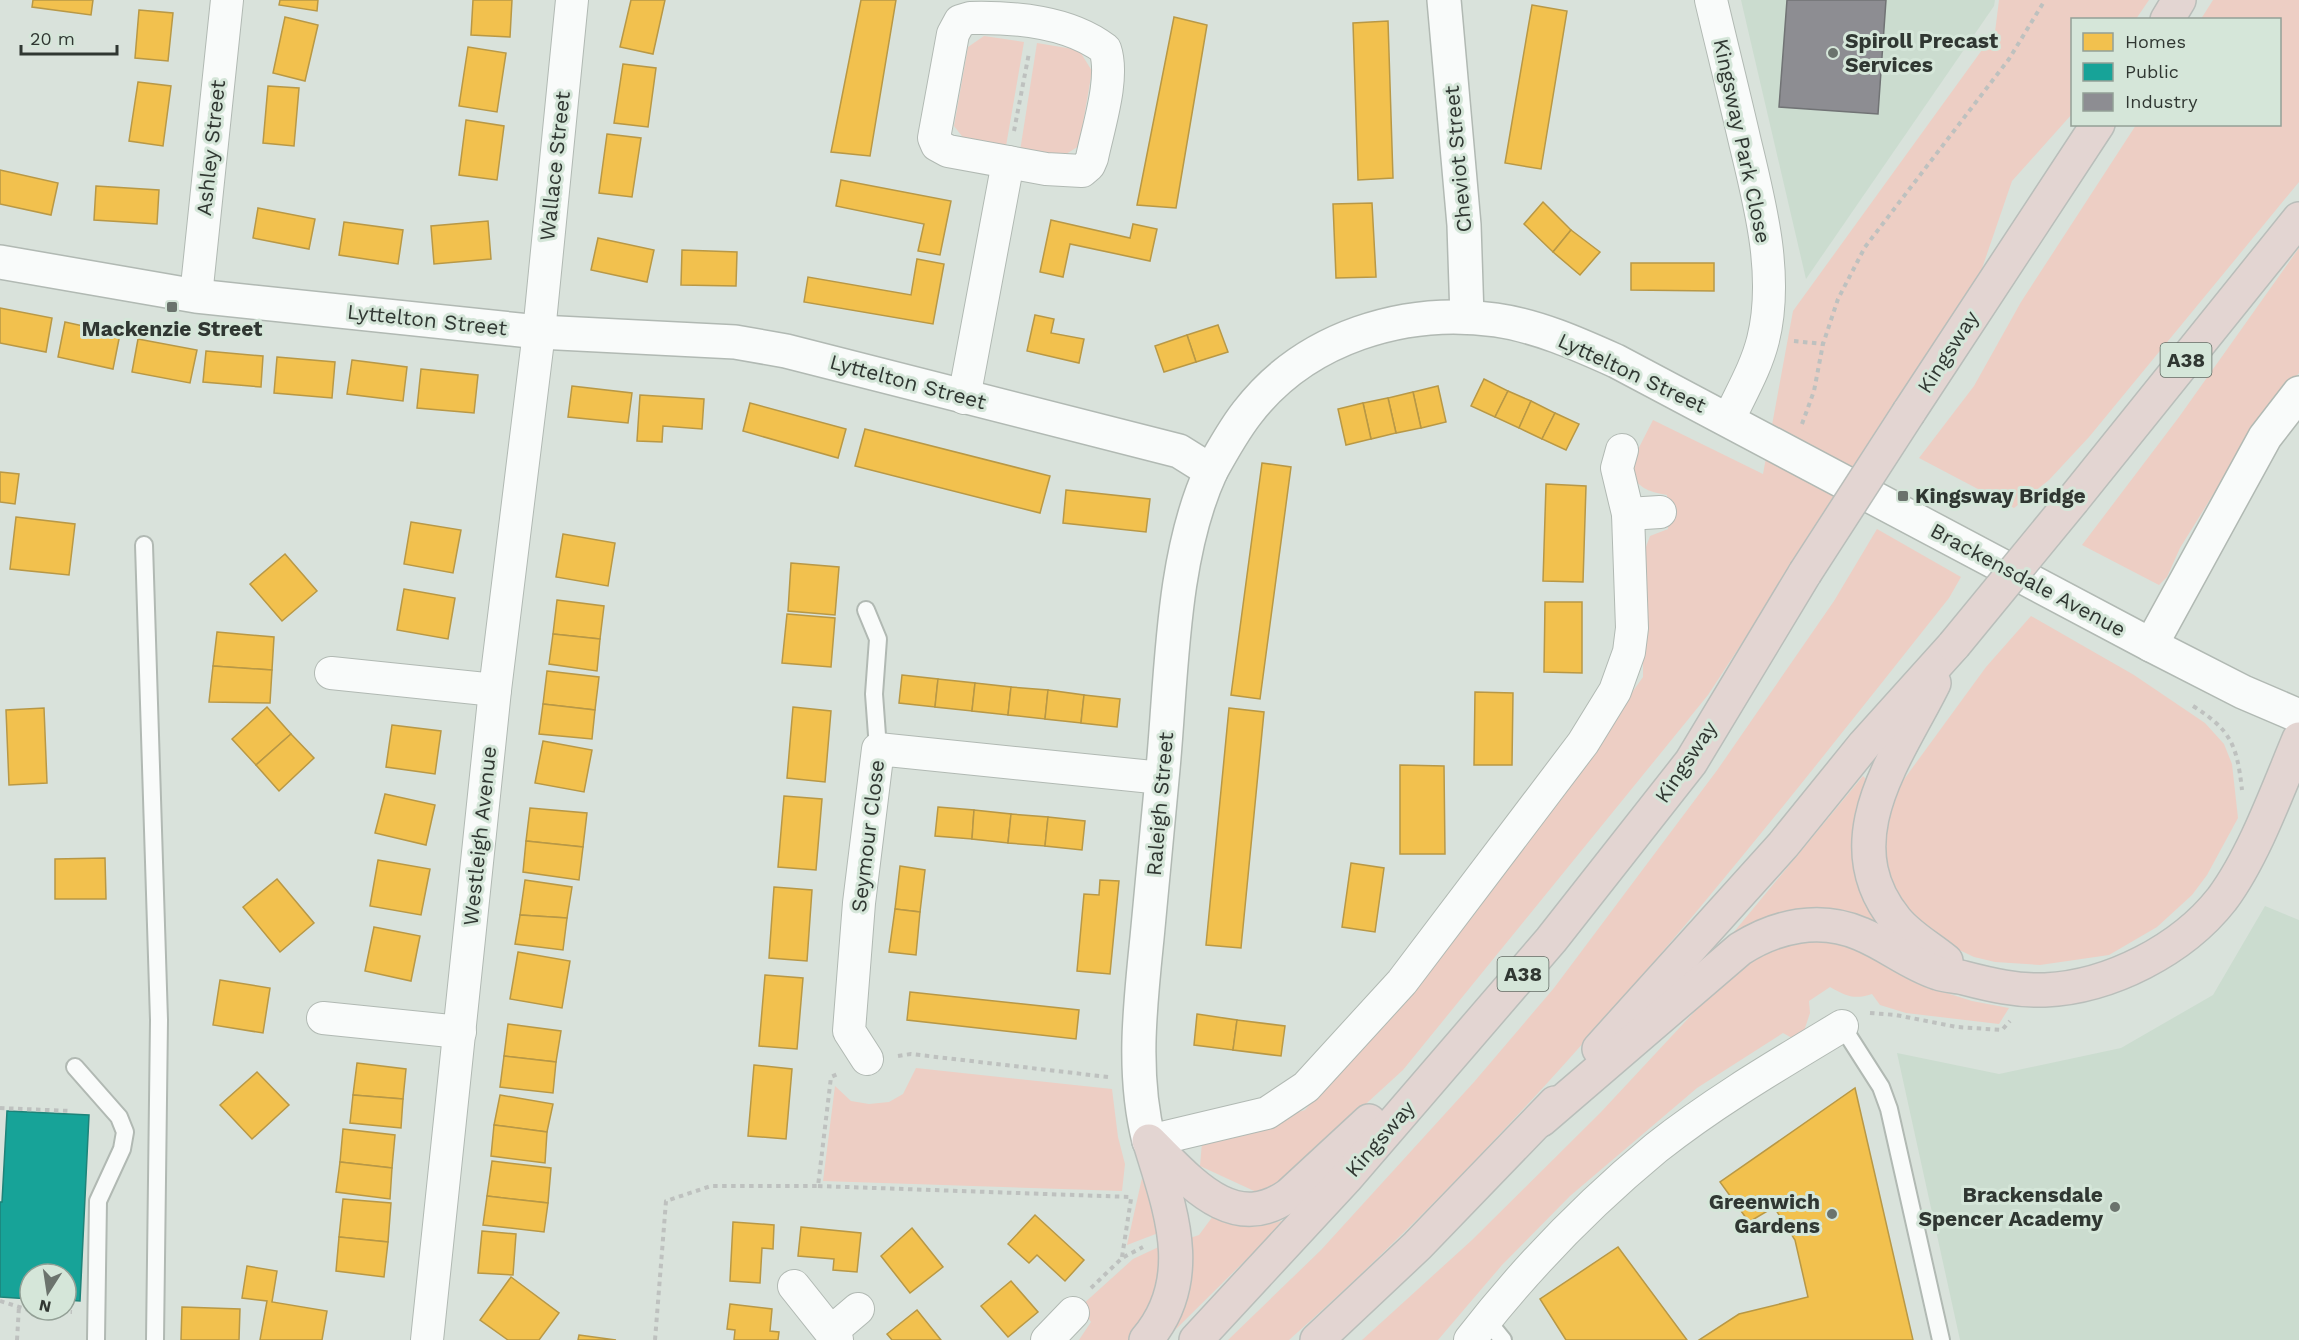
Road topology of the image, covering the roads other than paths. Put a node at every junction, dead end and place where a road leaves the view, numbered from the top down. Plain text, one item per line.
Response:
1 (227, 0) edge
2 (572, 0) edge
3 (1444, 0) edge
4 (1711, 0) edge
5 (2179, 0) edge
6 (1036, 11) edge
7 (2168, 18) edge
8 (2097, 126) edge
9 (1008, 162) junction
10 (2299, 219) edge
11 (0, 262) edge
12 (196, 296) junction
13 (1467, 317) junction
14 (539, 332) junction
15 (2299, 393) edge
16 (964, 398) junction
17 (1729, 419) junction
18 (1622, 450) dead end
19 (1211, 471) junction
20 (1660, 512) dead end
21 (1628, 514) junction
22 (144, 545) dead end
23 (866, 610) dead end
24 (2151, 645) junction
25 (1951, 650) junction
26 (331, 673) dead end
27 (495, 690) junction
28 (2299, 716) edge
29 (2299, 739) edge
30 (878, 749) junction
31 (1162, 778) junction
32 (1964, 978) junction
33 (323, 1018) dead end
34 (1480, 1024) junction
35 (1842, 1026) joint
36 (460, 1032) junction
37 (867, 1059) road end
38 (75, 1067) dead end
39 (1541, 1120) junction
40 (1149, 1141) junction
41 (794, 1286) dead end
42 (858, 1309) dead end
43 (1073, 1313) dead end
44 (1486, 1333) edge
45 (834, 1336) edge
46 (96, 1340) edge
47 (155, 1340) edge
48 (427, 1340) edge
49 (1047, 1340) edge
50 (1146, 1340) edge
51 (1196, 1340) edge
52 (1317, 1340) edge
53 (1941, 1340) edge

1 - 12 street, Ashley Street
2 - 14 street, Wallace Street
3 - 13 street, Cheviot Street
4 - 17 street, Kingsway Park Close
5 - 7 highway
6 - 9 street
6 - 9 street
8 - 34 highway, Kingsway / A38, bridge
9 - 16 street
10 - 25 highway, A38, bridge
11 - 12 street, Lyttelton Street
12 - 14 street, Lyttelton Street
13 - 17 street, Lyttelton Street
13 - 19 street, Lyttelton Street
14 - 16 street, Lyttelton Street
14 - 27 street, Westleigh Avenue
15 - 24 street
16 - 19 street, Lyttelton Street
17 - 24 street, Brackensdale Avenue
18 - 21 street
19 - 31 street, Raleigh Street
20 - 21 street
21 - 40 street
22 - 47 lane
23 - 30 lane
24 - 28 street, Brackensdale Avenue
25 - 32 highway
25 - 39 highway, A38
26 - 27 street
27 - 36 street, Westleigh Avenue
29 - 32 highway
30 - 31 street, Seymour Close
30 - 37 street, Seymour Close
31 - 40 street, Raleigh Street
32 - 39 highway
33 - 36 street
34 - 40 highway
34 - 51 highway, Kingsway / A38
35 - 44 street
35 - 53 lane
36 - 48 street, Westleigh Avenue
38 - 46 lane
39 - 52 highway, A38
40 - 50 highway
41 - 45 street
42 - 45 street
43 - 49 street

